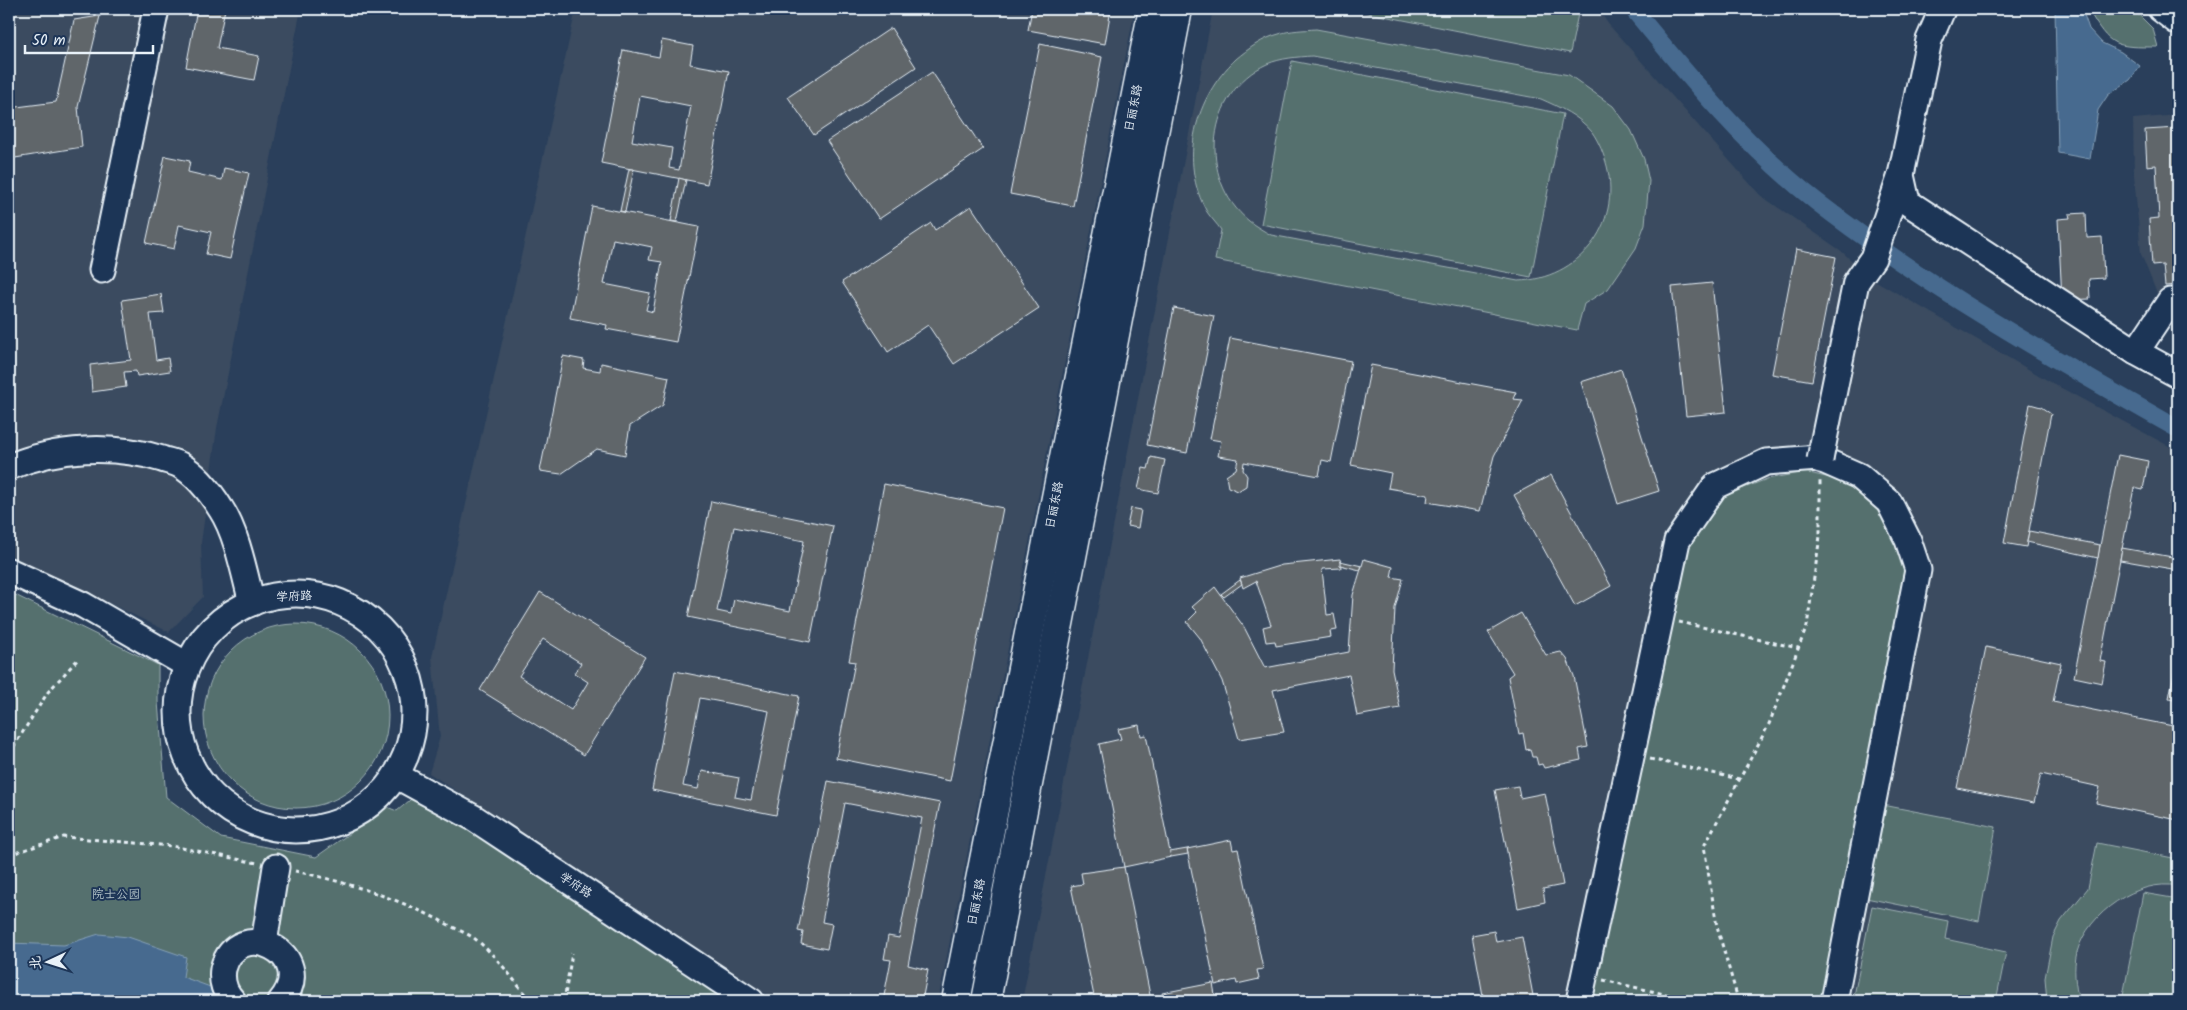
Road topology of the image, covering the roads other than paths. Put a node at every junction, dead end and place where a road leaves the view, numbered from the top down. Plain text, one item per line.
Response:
1 (156, 9) edge
2 (1153, 9) edge
3 (1178, 9) edge
4 (1938, 9) edge
5 (2161, 9) edge
6 (2178, 22) edge
7 (1901, 175) junction
8 (102, 270) dead end
9 (2170, 301) dead end
10 (2136, 352) junction
11 (2178, 375) edge
12 (1821, 454) road end
13 (9, 468) edge
14 (9, 570) edge
15 (252, 603) junction
16 (187, 665) junction
17 (397, 776) junction
18 (276, 867) dead end
19 (264, 943) junction
20 (233, 1001) edge
21 (281, 1001) edge
22 (751, 1001) edge
23 (956, 1001) edge
24 (986, 1001) edge
25 (1579, 1001) edge
26 (1834, 1001) edge

1 - 8 street
2 - 23 main road, 日丽东路
3 - 24 main road, 日丽东路
4 - 7 street
5 - 6 street
7 - 10 street
7 - 12 street
9 - 10 street
10 - 11 street
13 - 15 street
14 - 16 street
15 - 16 street, 学府路
15 - 17 street, 学府路
16 - 17 street, 学府路
17 - 22 street, 学府路
18 - 19 street
19 - 20 street
19 - 21 street
25 - 26 street

